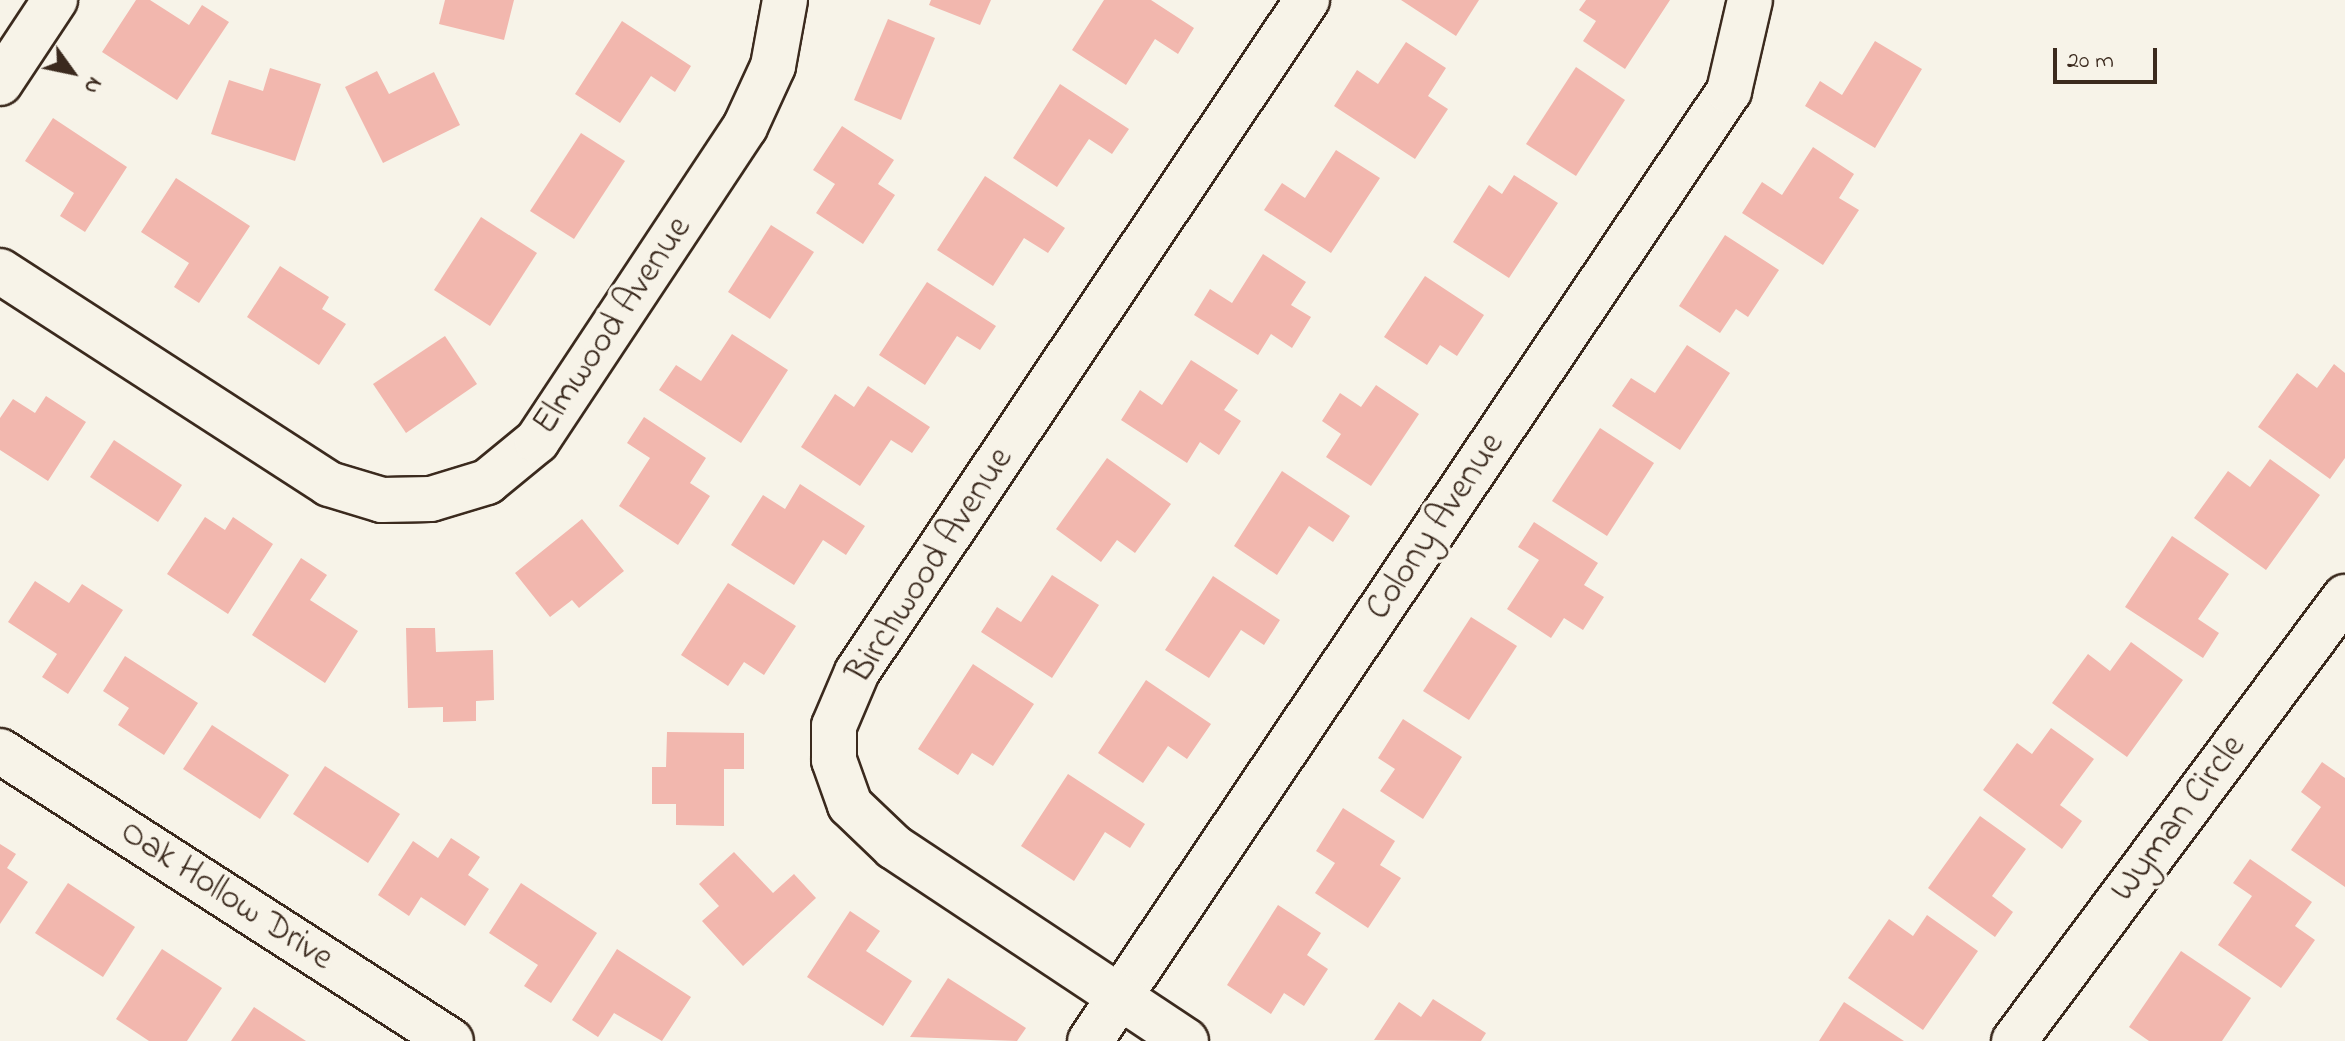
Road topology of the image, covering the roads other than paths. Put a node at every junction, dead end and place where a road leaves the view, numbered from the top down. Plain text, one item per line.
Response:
1 (55, 0) edge
2 (785, 0) edge
3 (1307, 0) edge
4 (1750, 0) edge
5 (0, 83) edge
6 (0, 271) edge
7 (2345, 597) edge
8 (0, 751) edge
9 (1120, 996) junction
10 (451, 1041) edge
11 (1090, 1041) edge
12 (1186, 1041) edge
13 (2014, 1041) edge

1 - 5 street
2 - 6 street, Elmwood Avenue
3 - 9 street, Birchwood Avenue
4 - 9 street, Colony Avenue
7 - 13 street, Wyman Circle
8 - 10 street, Oak Hollow Drive
9 - 11 street, Colony Avenue
9 - 12 street, Birchwood Avenue

